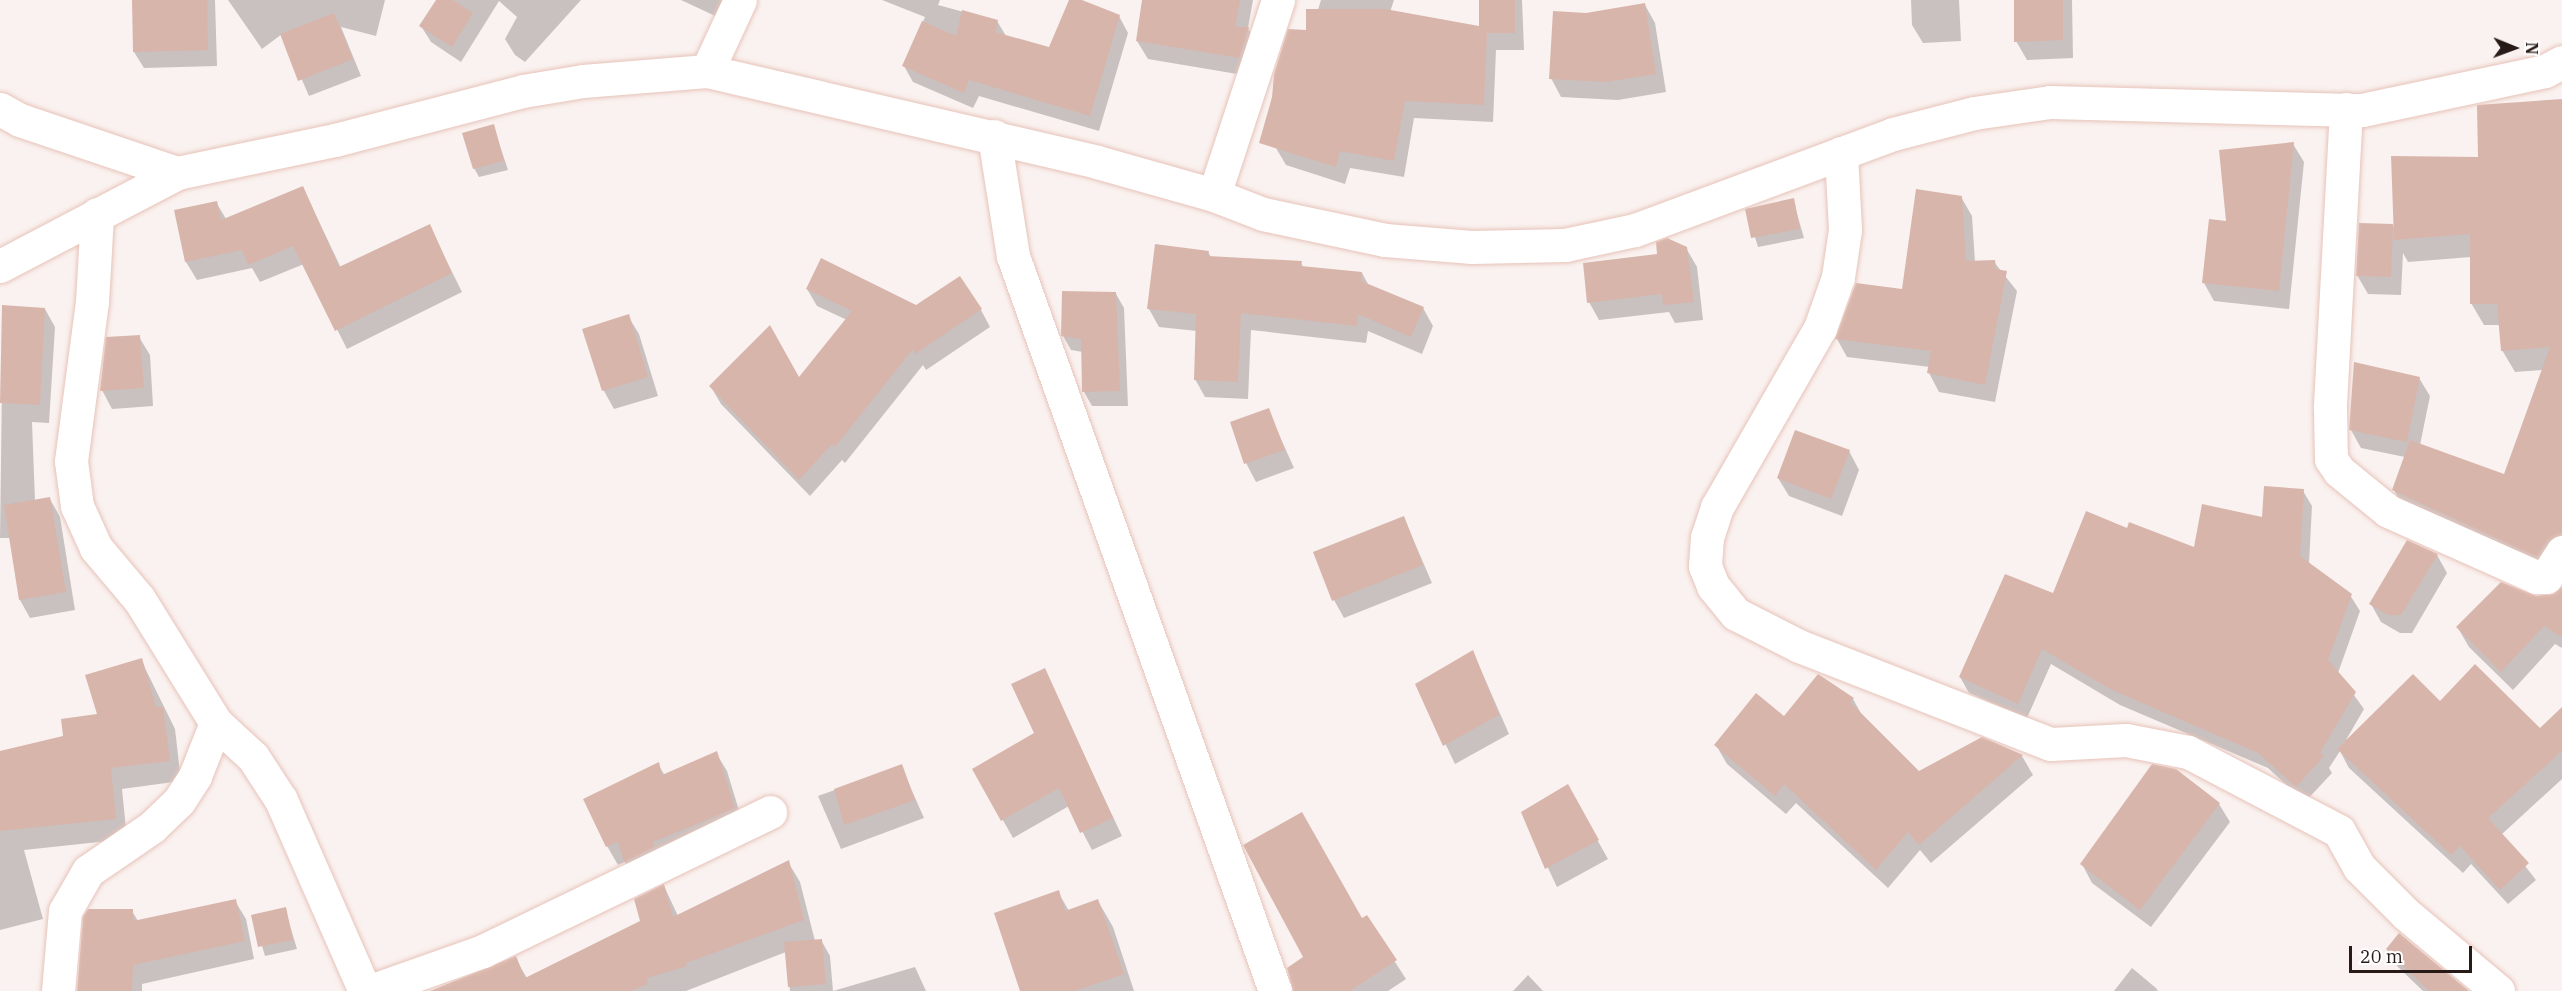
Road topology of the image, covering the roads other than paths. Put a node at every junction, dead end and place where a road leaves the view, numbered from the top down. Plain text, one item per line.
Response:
1 (740, 0) edge
2 (1278, 0) edge
3 (2562, 62) edge
4 (707, 71) junction
5 (0, 109) edge
6 (2346, 110) junction
7 (994, 136) junction
8 (1841, 153) junction
9 (177, 173) junction
10 (1214, 195) junction
11 (97, 214) junction
12 (0, 266) edge
13 (2562, 552) edge
14 (216, 723) junction
15 (770, 812) dead end
16 (58, 991) edge
17 (368, 991) edge
18 (1275, 991) edge
19 (2498, 991) edge

1 - 4 street
2 - 10 street
3 - 6 street
4 - 7 street
4 - 9 street
5 - 9 street
6 - 8 street
6 - 13 street
7 - 10 street
7 - 18 street
8 - 10 street
8 - 19 street
9 - 11 street
11 - 12 street
11 - 14 street
14 - 16 street
14 - 17 street
15 - 17 street

